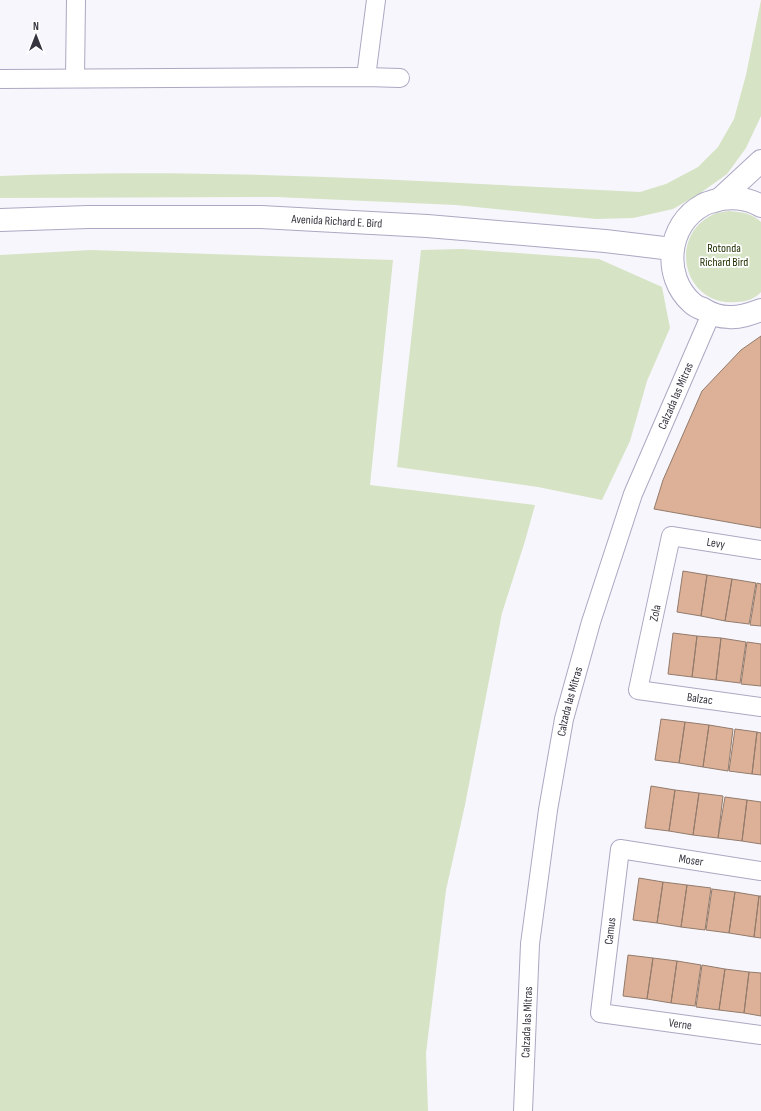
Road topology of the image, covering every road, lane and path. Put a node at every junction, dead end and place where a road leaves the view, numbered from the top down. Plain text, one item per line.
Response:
1 (76, 0) edge
2 (376, 0) edge
3 (366, 77) junction
4 (75, 78) junction
5 (400, 78) dead end
6 (0, 79) edge
7 (761, 160) edge
8 (720, 199) junction
9 (761, 206) edge
10 (0, 220) edge
11 (672, 248) junction
12 (761, 310) edge
13 (710, 314) junction
14 (671, 536) joint
15 (761, 550) edge
16 (638, 690) joint
17 (761, 707) edge
18 (620, 849) joint
19 (761, 871) edge
20 (600, 1012) joint
21 (761, 1035) edge
22 (523, 1111) edge

1 - 4 street
2 - 3 street
3 - 4 street
3 - 5 street
4 - 6 street
7 - 8 street
8 - 9 street
8 - 11 street
10 - 11 street, Avenida Richard E. Bird
11 - 13 street
12 - 13 street
13 - 22 street, Calzada las Mitras
14 - 15 street, Levy
14 - 16 street, Zola
16 - 17 street, Balzac
18 - 19 street, Moser
18 - 20 street, Camus
20 - 21 street, Verne

